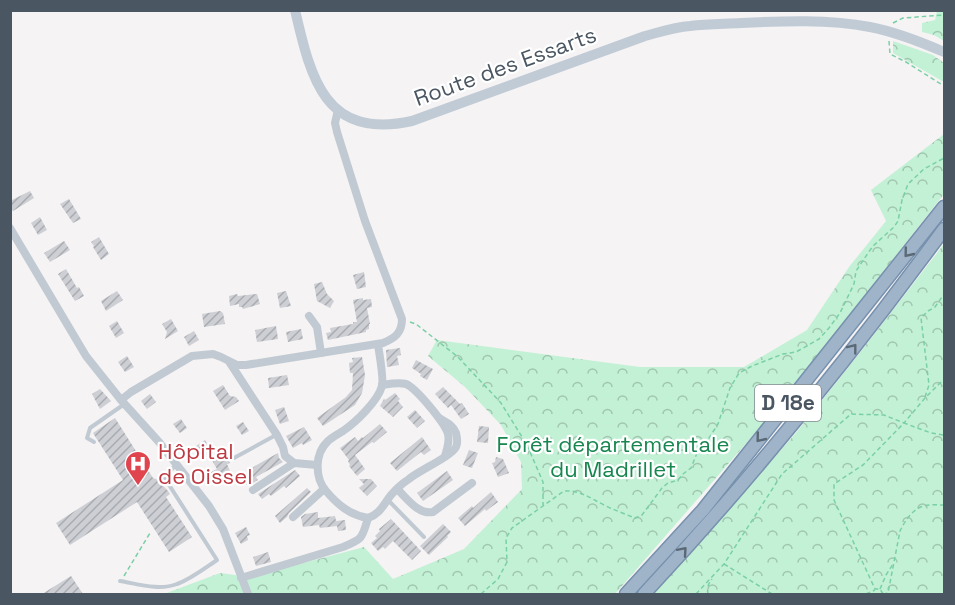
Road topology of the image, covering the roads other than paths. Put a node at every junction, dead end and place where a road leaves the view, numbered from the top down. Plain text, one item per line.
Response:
1 (294, 10) edge
2 (942, 52) edge
3 (338, 110) junction
4 (945, 207) edge
5 (10, 228) edge
6 (945, 229) edge
7 (309, 316) dead end
8 (378, 344) junction
9 (321, 353) junction
10 (229, 361) junction
11 (382, 385) junction
12 (123, 402) junction
13 (277, 435) junction
14 (94, 442) dead end
15 (234, 458) dead end
16 (294, 463) junction
17 (177, 464) junction
18 (317, 465) junction
19 (472, 483) dead end
20 (324, 489) junction
21 (397, 489) junction
22 (254, 490) dead end
23 (388, 500) junction
24 (293, 518) dead end
25 (368, 518) junction
26 (424, 537) dead end
27 (241, 578) junction
28 (120, 581) road end
29 (248, 594) edge
30 (626, 594) edge
31 (644, 594) edge

1 - 3 main road, Route des Essarts
2 - 3 main road, Route des Essarts
3 - 8 street
4 -> 30 highway, D 18e
5 - 12 street
31 -> 6 highway, D 18e
7 - 9 street
8 - 9 street
8 - 11 street
9 - 10 street
10 - 12 street
10 - 13 street
11 - 18 street
11 - 21 street
12 - 14 lane
12 - 17 street
13 - 15 lane
13 - 16 street
16 - 18 street
16 - 22 street
17 - 27 street
17 - 28 lane
18 - 20 street
19 - 21 street
20 - 24 street
20 - 25 street
21 - 23 street
23 - 25 street
23 - 26 lane
25 - 27 street
27 - 29 street

